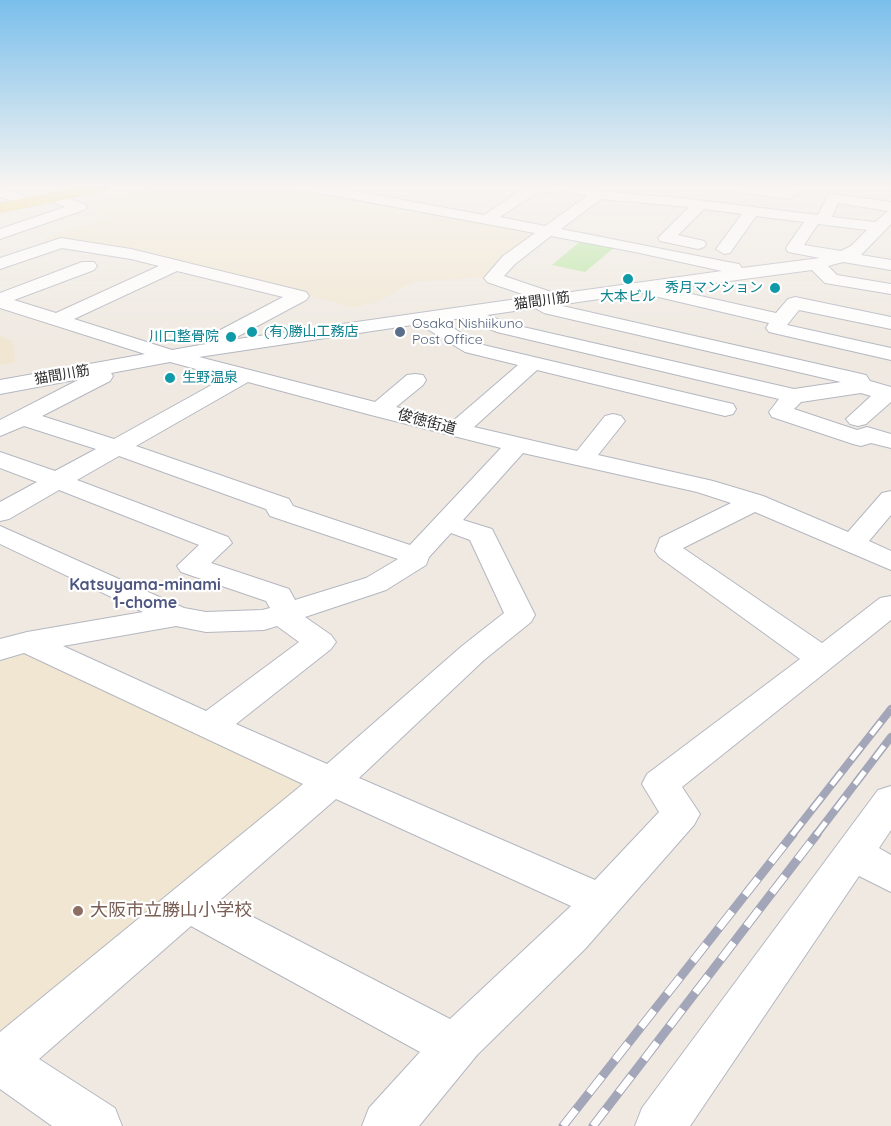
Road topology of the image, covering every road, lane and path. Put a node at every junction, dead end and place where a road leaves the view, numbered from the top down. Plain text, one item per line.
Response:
1 (537, 240) edge
2 (590, 240) edge
3 (674, 240) edge
4 (731, 240) edge
5 (801, 240) edge
6 (867, 240) edge
7 (724, 249) junction
8 (845, 256) junction
9 (0, 264) edge
10 (175, 265) junction
11 (814, 265) junction
12 (891, 265) edge
13 (88, 266) dead end
14 (750, 272) junction
15 (850, 282) junction
16 (642, 288) junction
17 (891, 289) edge
18 (554, 299) junction
19 (0, 301) edge
20 (527, 303) junction
21 (891, 309) edge
22 (464, 313) junction
23 (423, 318) junction
24 (57, 320) junction
25 (780, 320) junction
26 (891, 323) edge
27 (182, 354) junction
28 (891, 354) edge
29 (533, 363) junction
30 (125, 364) junction
31 (245, 375) junction
32 (415, 380) dead end
33 (0, 387) edge
34 (880, 388) edge
35 (794, 396) junction
36 (379, 410) junction
37 (725, 410) dead end
38 (24, 418) junction
39 (858, 419) dead end
40 (613, 421) dead end
41 (0, 429) edge
42 (457, 430) junction
43 (891, 441) edge
44 (517, 446) junction
45 (114, 447) junction
46 (0, 459) edge
47 (582, 460) junction
48 (55, 481) junction
49 (891, 499) edge
50 (754, 502) junction
51 (0, 513) edge
52 (445, 523) junction
53 (0, 534) edge
54 (855, 544) junction
55 (415, 555) junction
56 (891, 561) edge
57 (891, 605) edge
58 (284, 613) junction
59 (176, 616) junction
60 (14, 646) edge
61 (823, 659) junction
62 (209, 727) junction
63 (330, 781) junction
64 (891, 800) edge
65 (853, 853) junction
66 (891, 875) edge
67 (601, 901) junction
68 (187, 903) junction
69 (455, 1046) junction
70 (1, 1061) edge
71 (97, 1126) edge
72 (387, 1126) edge
73 (660, 1126) edge

1 - 18 street
2 - 14 street
3 - 7 street
4 - 7 street
5 - 8 street
6 - 8 street, 猫間川筋
7 - 11 street
8 - 11 street, 猫間川筋
8 - 12 street
9 - 10 street
10 - 24 street
10 - 27 street
11 - 14 street, 猫間川筋
11 - 15 street
13 - 19 street
14 - 16 street, 猫間川筋
15 - 17 street
15 - 21 street
16 - 18 street, 猫間川筋
16 - 25 street
18 - 20 street, 猫間川筋
19 - 24 street, 俊徳街道
20 - 22 street, 猫間川筋
20 - 34 street
22 - 23 street, 猫間川筋
22 - 35 street
23 - 27 street, 猫間川筋
23 - 29 street
24 - 27 street, 俊徳街道
25 - 26 street
25 - 28 street
27 - 30 street, 猫間川筋
27 - 31 street, 俊徳街道
29 - 37 street
29 - 42 street
30 - 33 street, 猫間川筋
30 - 38 street
31 - 36 street, 俊徳街道
31 - 45 street
32 - 36 street
34 - 35 street
34 - 39 street
35 - 43 street
36 - 42 street, 俊徳街道
38 - 41 street
38 - 45 street
40 - 47 street
42 - 44 street, 俊徳街道
44 - 47 street, 俊徳街道
44 - 52 street
45 - 48 street
45 - 55 street
46 - 48 street
47 - 50 street, 俊徳街道
48 - 51 street
48 - 58 street
49 - 54 street
50 - 54 street, 俊徳街道
50 - 61 street
52 - 55 street
52 - 63 street
53 - 59 street
54 - 56 street, 俊徳街道
55 - 58 street
57 - 61 street
58 - 59 street
58 - 62 street
59 - 60 street
60 - 62 street
61 - 67 street
62 - 63 street
63 - 67 street
63 - 68 street
64 - 65 street
65 - 66 street
65 - 73 street
67 - 69 street
68 - 69 street
68 - 70 street
69 - 72 street
70 - 71 street

